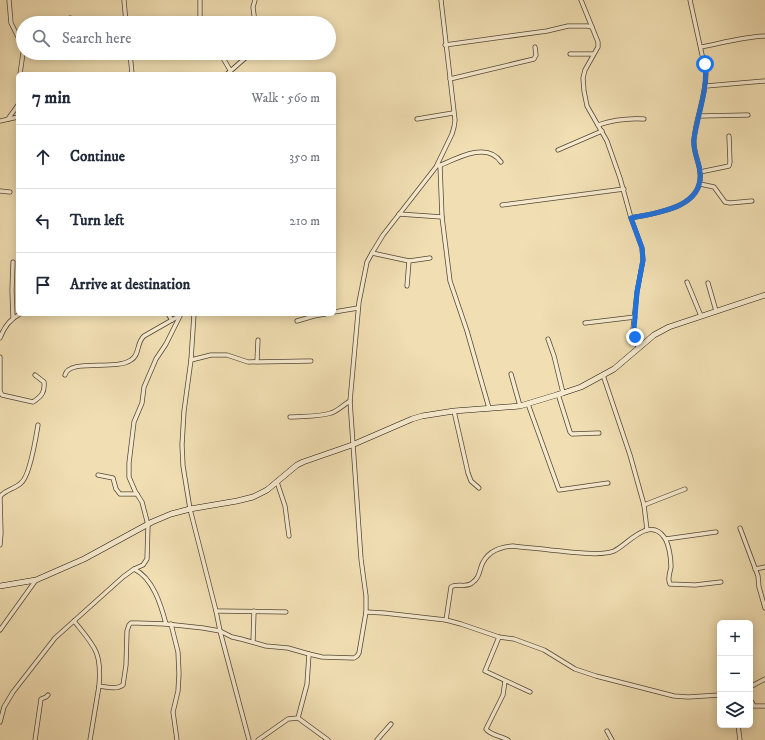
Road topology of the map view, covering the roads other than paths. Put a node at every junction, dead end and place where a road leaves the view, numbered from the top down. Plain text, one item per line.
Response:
1 (9, 0) edge
2 (124, 0) edge
3 (200, 0) edge
4 (255, 0) edge
5 (440, 0) edge
6 (581, 0) edge
7 (690, 0) edge
8 (125, 16) edge
9 (200, 16) edge
10 (254, 16) edge
11 (593, 28) junction
12 (16, 33) edge
13 (765, 36) edge
14 (445, 44) junction
15 (535, 47) dead end
16 (701, 47) junction
17 (570, 54) dead end
18 (593, 54) junction
19 (23, 60) edge
20 (131, 60) edge
21 (224, 60) edge
22 (242, 60) edge
23 (230, 70) joint
24 (20, 72) edge
25 (132, 72) edge
26 (450, 79) junction
27 (765, 81) edge
28 (706, 86) junction
29 (16, 108) edge
30 (454, 113) junction
31 (748, 115) dead end
32 (699, 116) junction
33 (16, 117) edge
34 (644, 118) dead end
35 (8, 119) junction
36 (417, 119) dead end
37 (0, 121) edge
38 (598, 125) junction
39 (602, 131) junction
40 (729, 136) dead end
41 (558, 150) dead end
42 (501, 162) dead end
43 (438, 166) junction
44 (700, 172) junction
45 (700, 184) junction
46 (624, 189) junction
47 (0, 191) edge
48 (10, 192) dead end
49 (752, 201) dead end
50 (502, 205) dead end
51 (399, 214) junction
52 (442, 217) junction
53 (631, 218) junction
54 (372, 253) junction
55 (430, 258) dead end
56 (409, 261) junction
57 (13, 262) dead end
58 (687, 282) dead end
59 (708, 283) dead end
60 (407, 286) dead end
61 (765, 294) edge
62 (358, 308) junction
63 (716, 311) junction
64 (336, 312) edge
65 (16, 316) edge
66 (169, 316) edge
67 (178, 316) edge
68 (180, 316) edge
69 (194, 316) edge
70 (314, 316) edge
71 (700, 316) junction
72 (635, 317) junction
73 (12, 318) junction
74 (172, 320) junction
75 (297, 321) dead end
76 (585, 323) dead end
77 (0, 338) edge
78 (548, 339) dead end
79 (258, 340) dead end
80 (638, 347) junction
81 (0, 356) edge
82 (191, 360) junction
83 (257, 361) junction
84 (311, 361) dead end
85 (511, 374) dead end
86 (35, 375) dead end
87 (65, 375) dead end
88 (604, 375) junction
89 (560, 394) junction
90 (350, 402) junction
91 (528, 404) junction
92 (520, 406) junction
93 (489, 408) junction
94 (454, 411) junction
95 (290, 417) dead end
96 (38, 425) dead end
97 (599, 433) dead end
98 (352, 445) junction
99 (98, 474) dead end
100 (277, 482) junction
101 (608, 483) dead end
102 (479, 488) dead end
103 (685, 489) dead end
104 (137, 494) junction
105 (0, 497) edge
106 (644, 505) junction
107 (190, 509) junction
108 (148, 525) junction
109 (740, 528) dead end
110 (647, 530) junction
111 (716, 532) dead end
112 (289, 536) dead end
113 (666, 539) junction
114 (0, 545) edge
115 (765, 567) edge
116 (134, 569) junction
117 (755, 569) junction
118 (36, 580) junction
119 (721, 582) dead end
120 (0, 586) edge
121 (765, 608) edge
122 (216, 611) junction
123 (254, 611) junction
124 (286, 612) dead end
125 (366, 612) junction
126 (446, 620) junction
127 (74, 622) junction
128 (166, 624) junction
129 (171, 624) junction
130 (0, 630) edge
131 (220, 631) junction
132 (499, 637) junction
133 (254, 642) junction
134 (309, 654) junction
135 (765, 679) edge
136 (505, 681) junction
137 (753, 685) edge
138 (99, 686) junction
139 (530, 692) dead end
140 (48, 695) dead end
141 (717, 695) edge
142 (753, 704) edge
143 (765, 706) edge
144 (298, 718) junction
145 (0, 722) edge
146 (391, 724) dead end
147 (738, 728) edge
148 (607, 731) dead end
149 (35, 740) edge
150 (90, 740) edge
151 (176, 740) edge
152 (249, 740) edge
153 (258, 740) edge
154 (328, 740) edge
155 (377, 740) edge
156 (508, 740) edge
157 (612, 740) edge
158 (740, 740) edge

1 - 12 street
2 - 8 street
3 - 9 street
4 - 10 street
5 - 14 street
6 - 11 street
7 - 16 street
11 - 14 street
11 - 18 street
13 - 16 street
14 - 26 street
15 - 26 street
16 - 28 street
17 - 18 street
18 - 38 street
19 - 24 street
20 - 25 street
21 - 23 street
22 - 23 street
26 - 30 street
27 - 28 street
28 - 32 street
29 - 35 street
30 - 36 street
30 - 43 street
31 - 32 street
32 - 44 street
33 - 35 street
34 - 38 street
35 - 37 street
38 - 39 street
39 - 41 street
39 - 46 street
40 - 44 street
42 - 43 street
43 - 51 street
43 - 52 street
44 - 45 street
45 - 49 street
45 - 53 street
46 - 50 street
46 - 53 street
47 - 48 street
51 - 52 street
51 - 54 street
52 - 93 street
53 - 72 street
54 - 56 street
54 - 62 street
55 - 56 street
56 - 60 street
57 - 73 street
58 - 71 street
59 - 63 street
61 - 63 street
62 - 64 street
62 - 90 street
63 - 71 street
65 - 73 street
66 - 74 street
67 - 74 street
68 - 104 street
69 - 82 street
70 - 75 street
71 - 80 street
72 - 76 street
72 - 80 street
73 - 77 street
74 - 87 street
78 - 89 street
79 - 83 street
80 - 88 street
81 - 86 street
82 - 83 street
82 - 107 street
83 - 84 street
85 - 92 street
88 - 89 street
88 - 106 street
89 - 91 street
89 - 97 street
90 - 95 street
90 - 98 street
91 - 92 street
91 - 101 street
92 - 93 street
93 - 94 street
94 - 98 street
94 - 102 street
96 - 105 street
98 - 100 street
98 - 125 street
99 - 104 street
100 - 107 street
100 - 112 street
103 - 106 street
104 - 108 street
105 - 114 street
106 - 110 street
107 - 108 street
107 - 122 street
108 - 116 street
108 - 118 street
109 - 117 street
110 - 113 street
110 - 126 street
111 - 113 street
113 - 119 street
115 - 117 street
116 - 127 street
116 - 128 street
117 - 121 street
118 - 120 street
118 - 130 street
122 - 123 street
122 - 131 street
123 - 124 street
123 - 133 street
125 - 126 street
125 - 134 street
126 - 132 street
127 - 138 street
127 - 145 street
128 - 129 street
128 - 138 street
129 - 131 street
129 - 151 street
131 - 133 street
131 - 152 street
132 - 136 street
132 - 141 street
133 - 134 street
134 - 144 street
135 - 137 street
136 - 139 street
136 - 156 street
138 - 150 street
140 - 149 street
142 - 143 street
144 - 153 street
144 - 154 street
146 - 155 street
147 - 158 street
148 - 157 street

